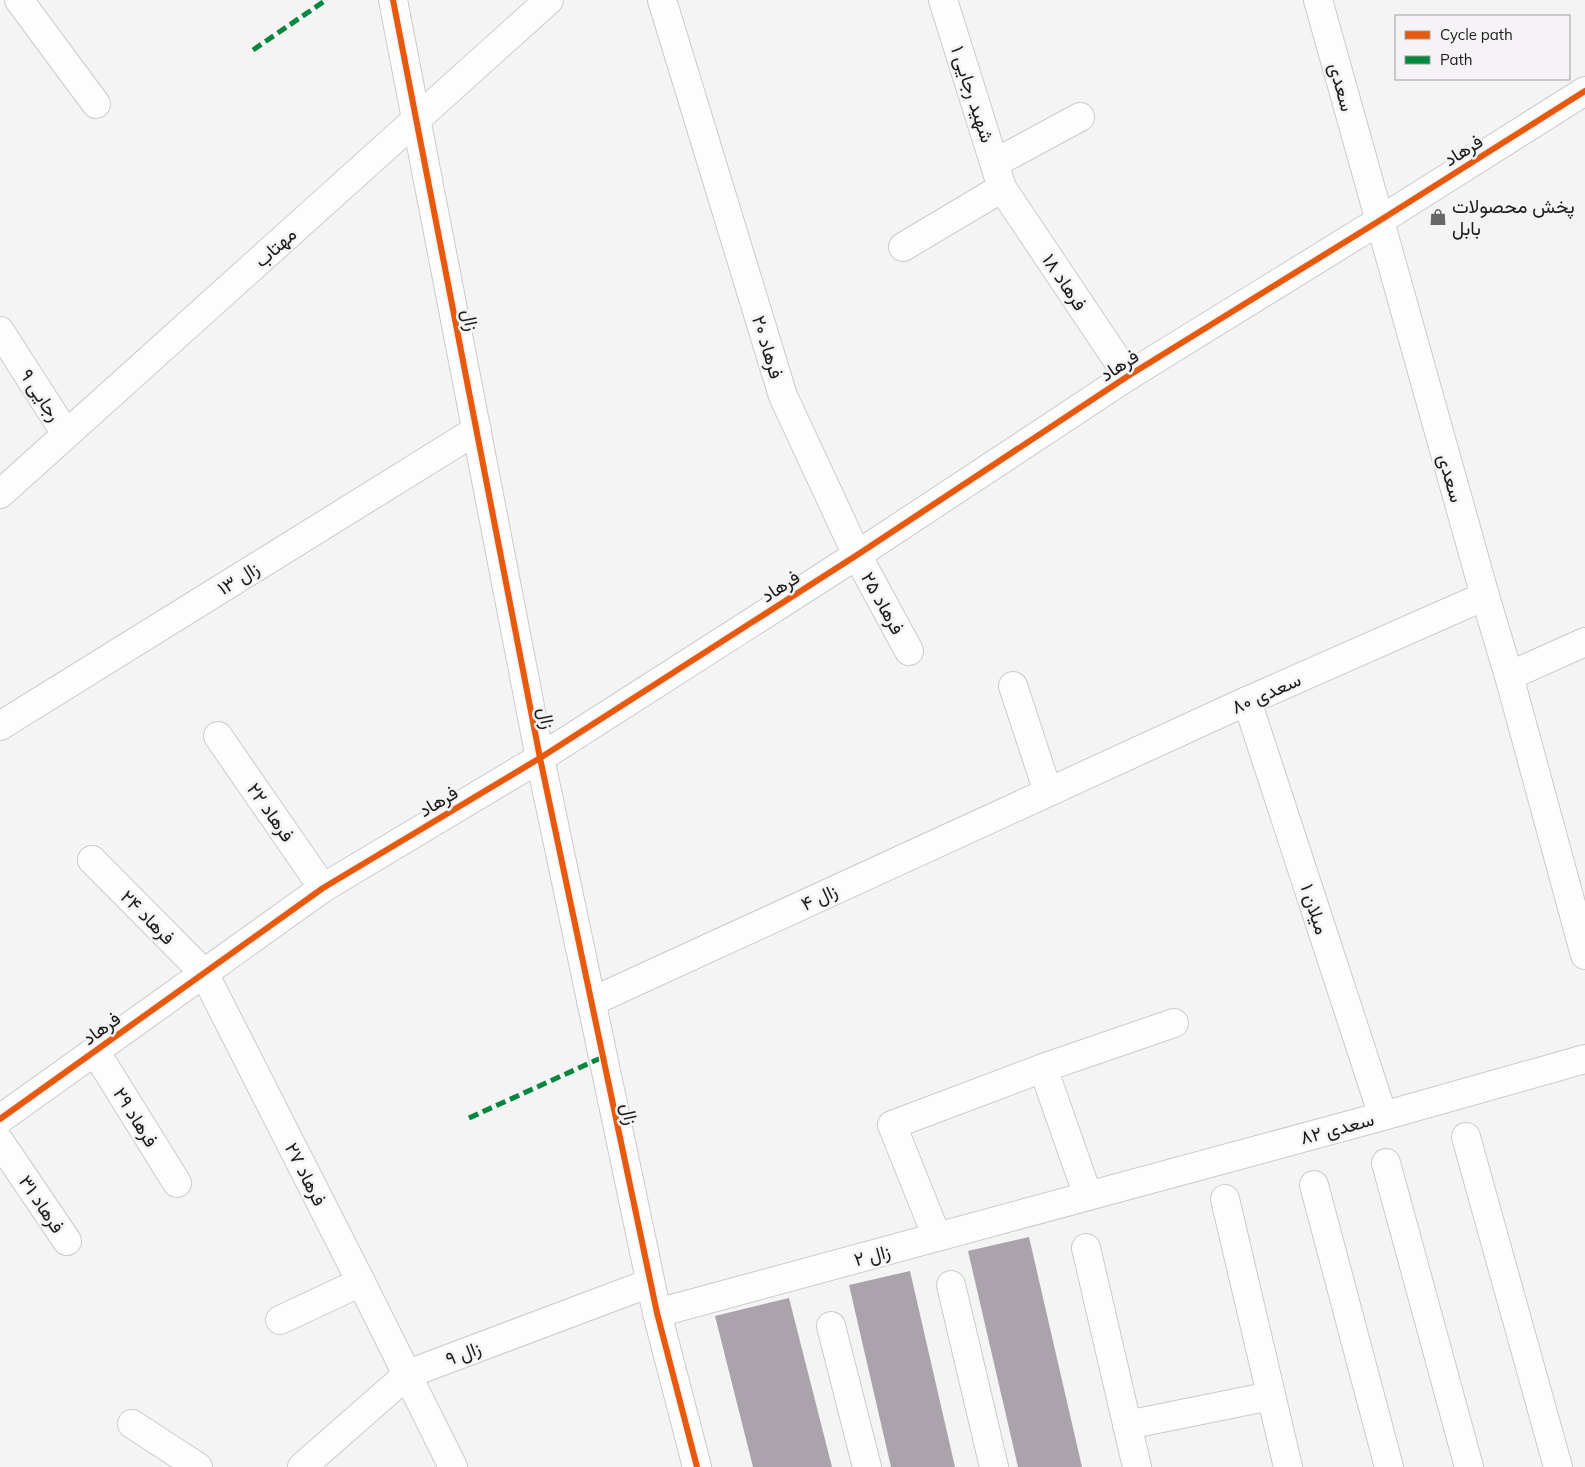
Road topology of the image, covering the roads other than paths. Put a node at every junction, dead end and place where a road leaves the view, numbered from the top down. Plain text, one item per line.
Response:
1 (19, 0) edge
2 (393, 0) edge
3 (549, 0) edge
4 (662, 0) edge
5 (943, 0) edge
6 (1318, 0) edge
7 (1585, 91) edge
8 (96, 104) dead end
9 (1080, 117) dead end
10 (416, 120) junction
11 (998, 176) junction
12 (1379, 221) junction
13 (903, 247) dead end
14 (0, 331) edge
15 (1128, 376) junction
16 (477, 430) junction
17 (66, 434) junction
18 (0, 494) edge
19 (857, 555) junction
20 (1485, 596) junction
21 (1585, 642) edge
22 (909, 651) dead end
23 (1508, 676) junction
24 (1012, 686) dead end
25 (1247, 701) junction
26 (0, 726) edge
27 (218, 736) dead end
28 (540, 758) junction
29 (1048, 792) junction
30 (92, 860) dead end
31 (324, 888) junction
32 (1581, 924) edge
33 (1585, 955) edge
34 (204, 973) junction
35 (591, 1002) junction
36 (1174, 1023) dead end
37 (95, 1051) junction
38 (1585, 1059) edge
39 (1043, 1068) junction
40 (1383, 1116) junction
41 (0, 1119) edge
42 (1466, 1137) dead end
43 (0, 1142) edge
44 (1386, 1163) dead end
45 (177, 1183) dead end
46 (1314, 1185) dead end
47 (1088, 1196) junction
48 (1225, 1199) dead end
49 (937, 1238) junction
50 (67, 1241) dead end
51 (1086, 1248) dead end
52 (361, 1282) junction
53 (650, 1283) junction
54 (950, 1286) dead end
55 (657, 1313) junction
56 (280, 1320) dead end
57 (831, 1326) dead end
58 (408, 1374) junction
59 (1271, 1396) junction
60 (132, 1424) dead end
61 (1127, 1425) junction
62 (198, 1467) edge
63 (302, 1467) edge
64 (453, 1467) edge
65 (697, 1467) edge
66 (867, 1467) edge
67 (994, 1467) edge
68 (1137, 1467) edge
69 (1288, 1467) edge
70 (1389, 1467) edge
71 (1470, 1467) edge
72 (1558, 1467) edge

1 - 8 street
2 - 10 street, زال
3 - 10 street, مهتاب
4 - 19 street, فرهاد ۲۰
5 - 11 street, شهید رجایی ۱
6 - 12 street, سعدی
7 - 12 street, فرهاد
9 - 11 street
10 - 16 street, زال
10 - 17 street, مهتاب
11 - 13 street
11 - 15 street, فرهاد ۱۸
12 - 15 street, فرهاد
12 - 20 street, سعدی
14 - 17 street, رجایی ۹
15 - 19 street, فرهاد
16 - 26 street, زال ۱۳
16 - 28 street, زال
17 - 18 street, مهتاب
19 - 22 street, فرهاد ۲۵
19 - 28 street, فرهاد
20 - 23 street, سعدی
20 - 25 street, سعدی ۸۰
21 - 23 street
23 - 32 street, سعدی
24 - 29 street
25 - 29 street, سعدی ۸۰
25 - 40 street, میلان ۱
27 - 31 street, فرهاد ۲۲
28 - 31 street, فرهاد
28 - 35 street, زال
29 - 35 street, زال ۴
30 - 34 street, فرهاد ۲۴
31 - 34 street, فرهاد
32 - 33 street, سعدی
34 - 37 street, فرهاد
34 - 52 street, فرهاد ۲۷
35 - 53 street, زال
36 - 39 street
37 - 41 street, فرهاد
37 - 45 street, فرهاد ۲۹
38 - 40 street, سعدی ۸۲
39 - 47 street
39 - 49 street
40 - 47 street, سعدی ۸۲
42 - 72 street
43 - 50 street, فرهاد ۳۱
44 - 71 street
46 - 70 street
47 - 49 street, زال ۲
48 - 59 street
49 - 55 street, زال ۲
51 - 61 street
52 - 56 street
52 - 58 street, فرهاد ۲۷
53 - 55 street, زال
53 - 58 street, زال ۹
54 - 67 street
55 - 65 street, زال
57 - 66 street
58 - 63 street, زال ۹
58 - 64 street, فرهاد ۲۷
59 - 61 street
59 - 69 street
60 - 62 street
61 - 68 street

